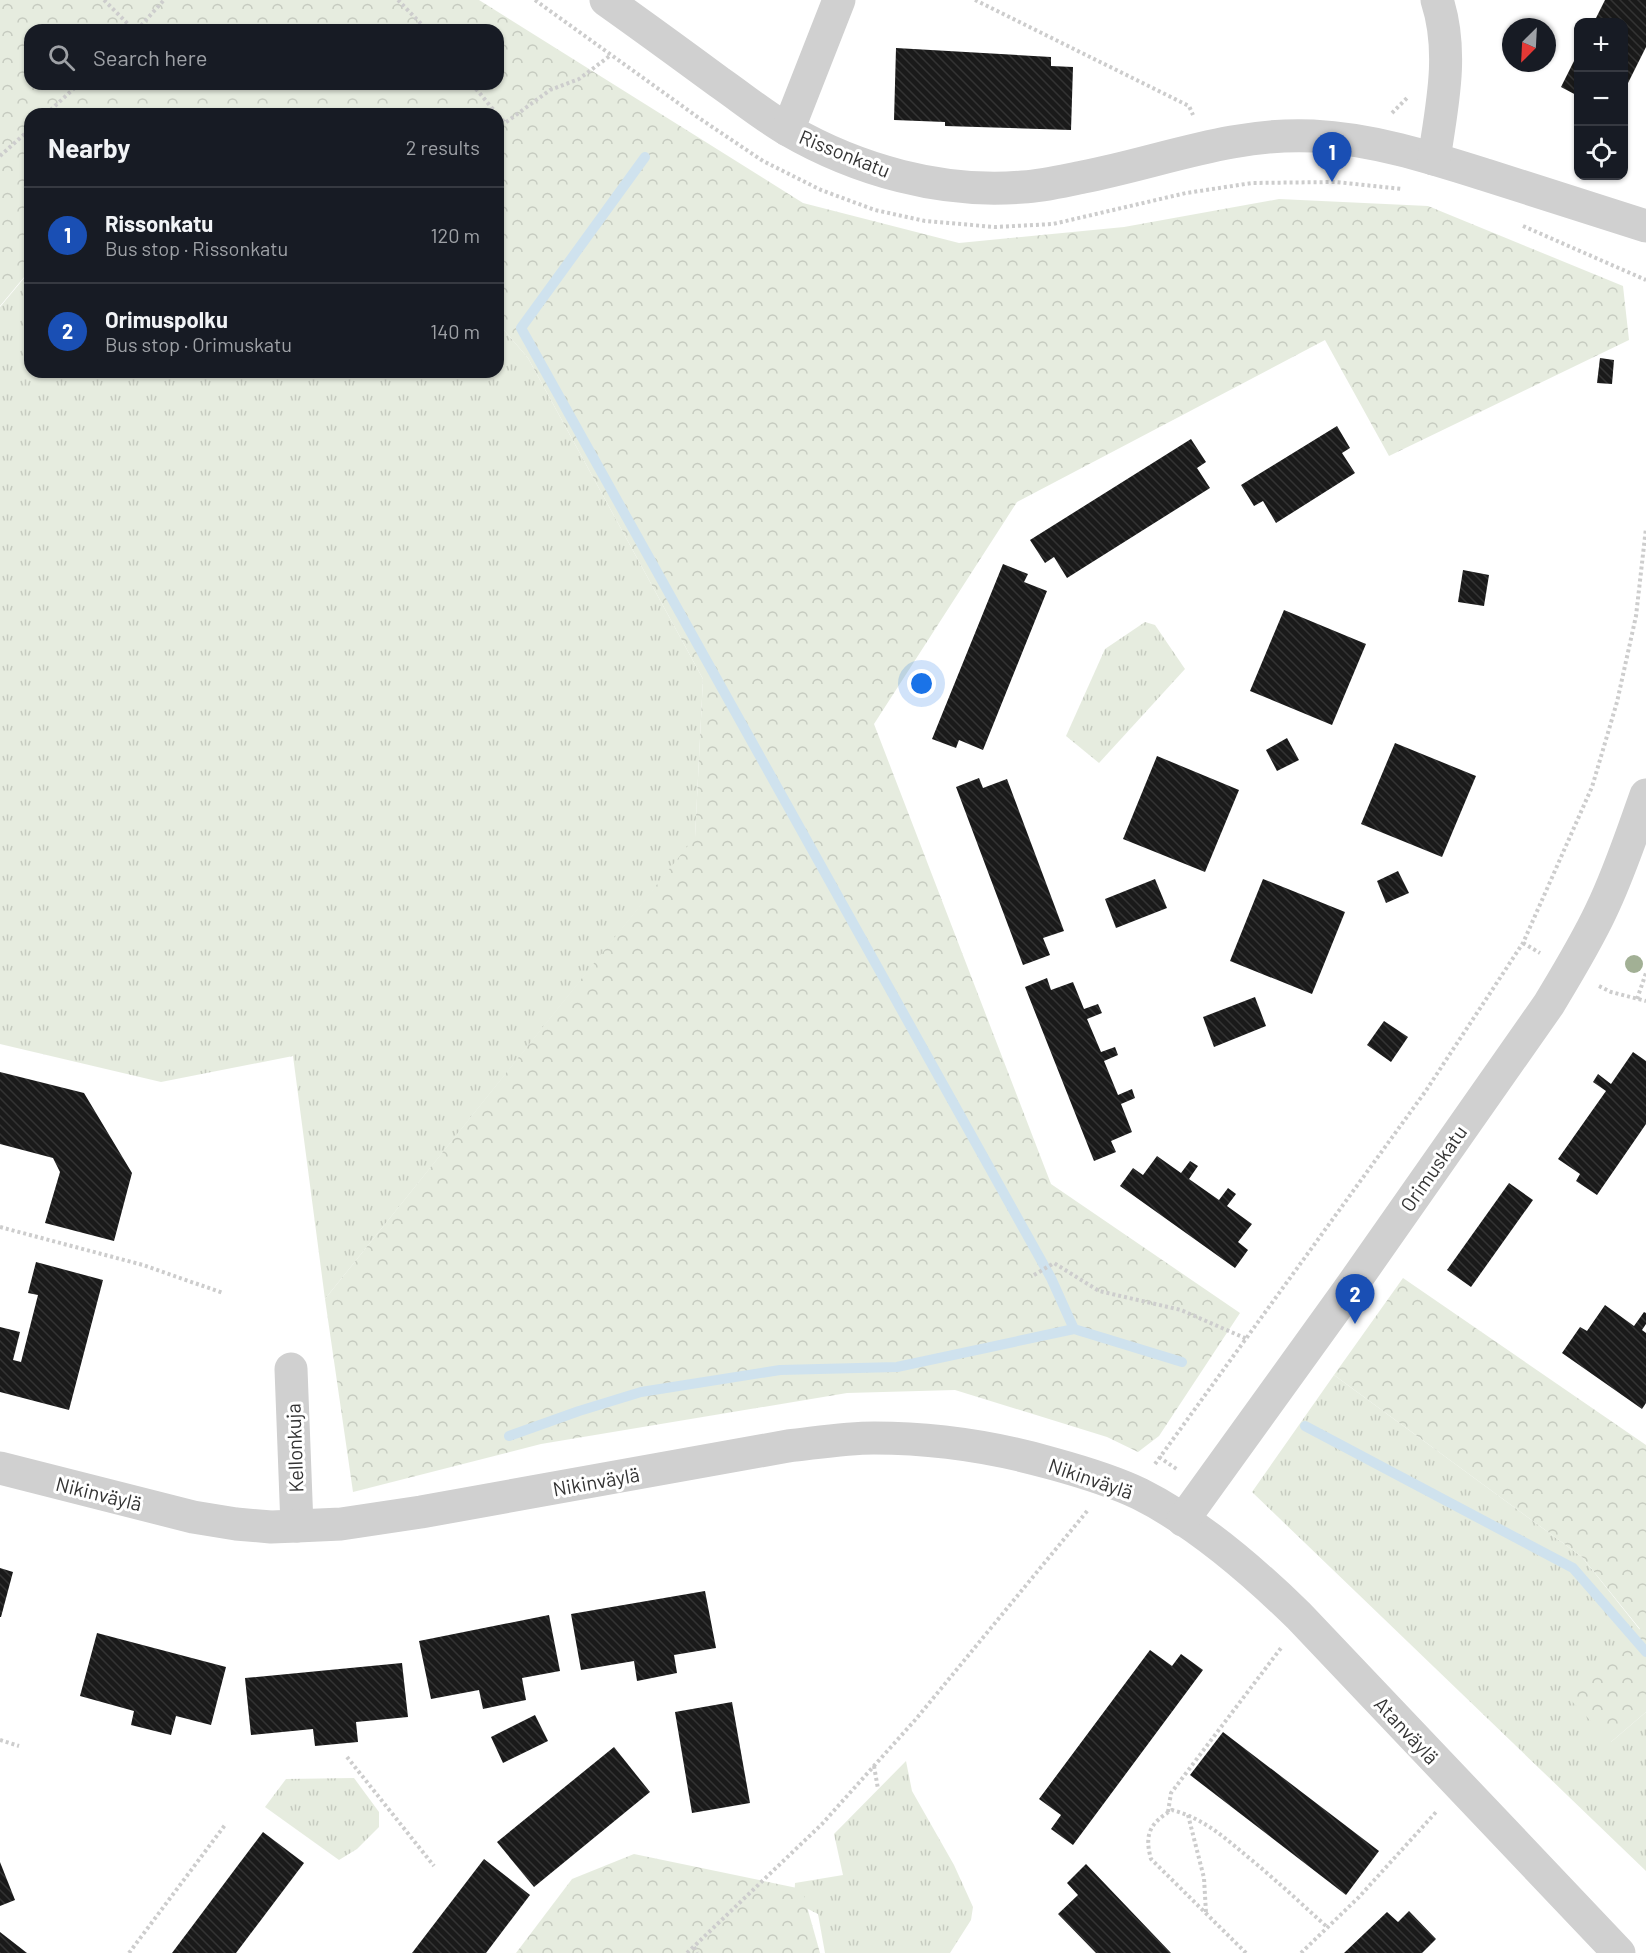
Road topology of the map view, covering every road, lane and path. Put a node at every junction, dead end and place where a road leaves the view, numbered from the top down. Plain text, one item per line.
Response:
1 (104, 0) edge
2 (164, 0) edge
3 (398, 0) edge
4 (606, 0) edge
5 (975, 0) edge
6 (1437, 0) edge
7 (831, 3) edge
8 (129, 24) edge
9 (141, 24) edge
10 (421, 24) edge
11 (612, 55) dead end
12 (72, 90) edge
13 (477, 90) edge
14 (53, 108) edge
15 (493, 108) edge
16 (504, 122) edge
17 (1197, 123) dead end
18 (788, 130) junction
19 (24, 134) edge
20 (0, 156) edge
21 (1434, 159) junction
22 (1646, 226) edge
23 (1646, 528) edge
24 (1646, 795) edge
25 (1646, 974) edge
26 (1637, 999) dead end
27 (0, 1227) edge
28 (1034, 1275) dead end
29 (223, 1293) dead end
30 (1247, 1339) junction
31 (291, 1369) dead end
32 (0, 1468) edge
33 (1139, 1494) junction
34 (1092, 1505) dead end
35 (1183, 1520) junction
36 (297, 1526) junction
37 (1285, 1643) dead end
38 (0, 1740) edge
39 (19, 1746) dead end
40 (346, 1757) dead end
41 (874, 1765) junction
42 (878, 1789) dead end
43 (1441, 1806) dead end
44 (1168, 1812) junction
45 (1188, 1814) junction
46 (225, 1825) dead end
47 (434, 1866) dead end
48 (1206, 1913) junction
49 (1327, 1927) junction
50 (694, 1947) junction
51 (129, 1953) edge
52 (687, 1953) edge
53 (697, 1953) edge
54 (1246, 1953) edge
55 (1301, 1953) edge
56 (1619, 1953) edge

1 - 8 path
2 - 9 path
3 - 10 path
4 - 18 street, Rissonkatu
5 - 17 path
6 - 21 street
7 - 18 street
11 - 16 path
12 - 14 path
13 - 15 path
18 - 21 street, Rissonkatu
19 - 20 path
21 - 22 street, Rissonkatu
23 - 30 path
24 - 35 street, Orimuskatu
25 - 26 path
27 - 29 path
28 - 30 path
30 - 33 path
31 - 36 street, Kellonkuja
32 - 36 street, Nikinväylä
33 - 35 street, Nikinväylä
33 - 36 street, Nikinväylä
34 - 41 path
35 - 56 street, Atanväylä
37 - 44 path
38 - 39 path
40 - 47 path
41 - 42 path
41 - 50 path
43 - 49 path
44 - 45 path
44 - 48 path
45 - 48 path
45 - 49 path
46 - 51 path
48 - 54 path
49 - 55 path
50 - 52 path
50 - 53 path

